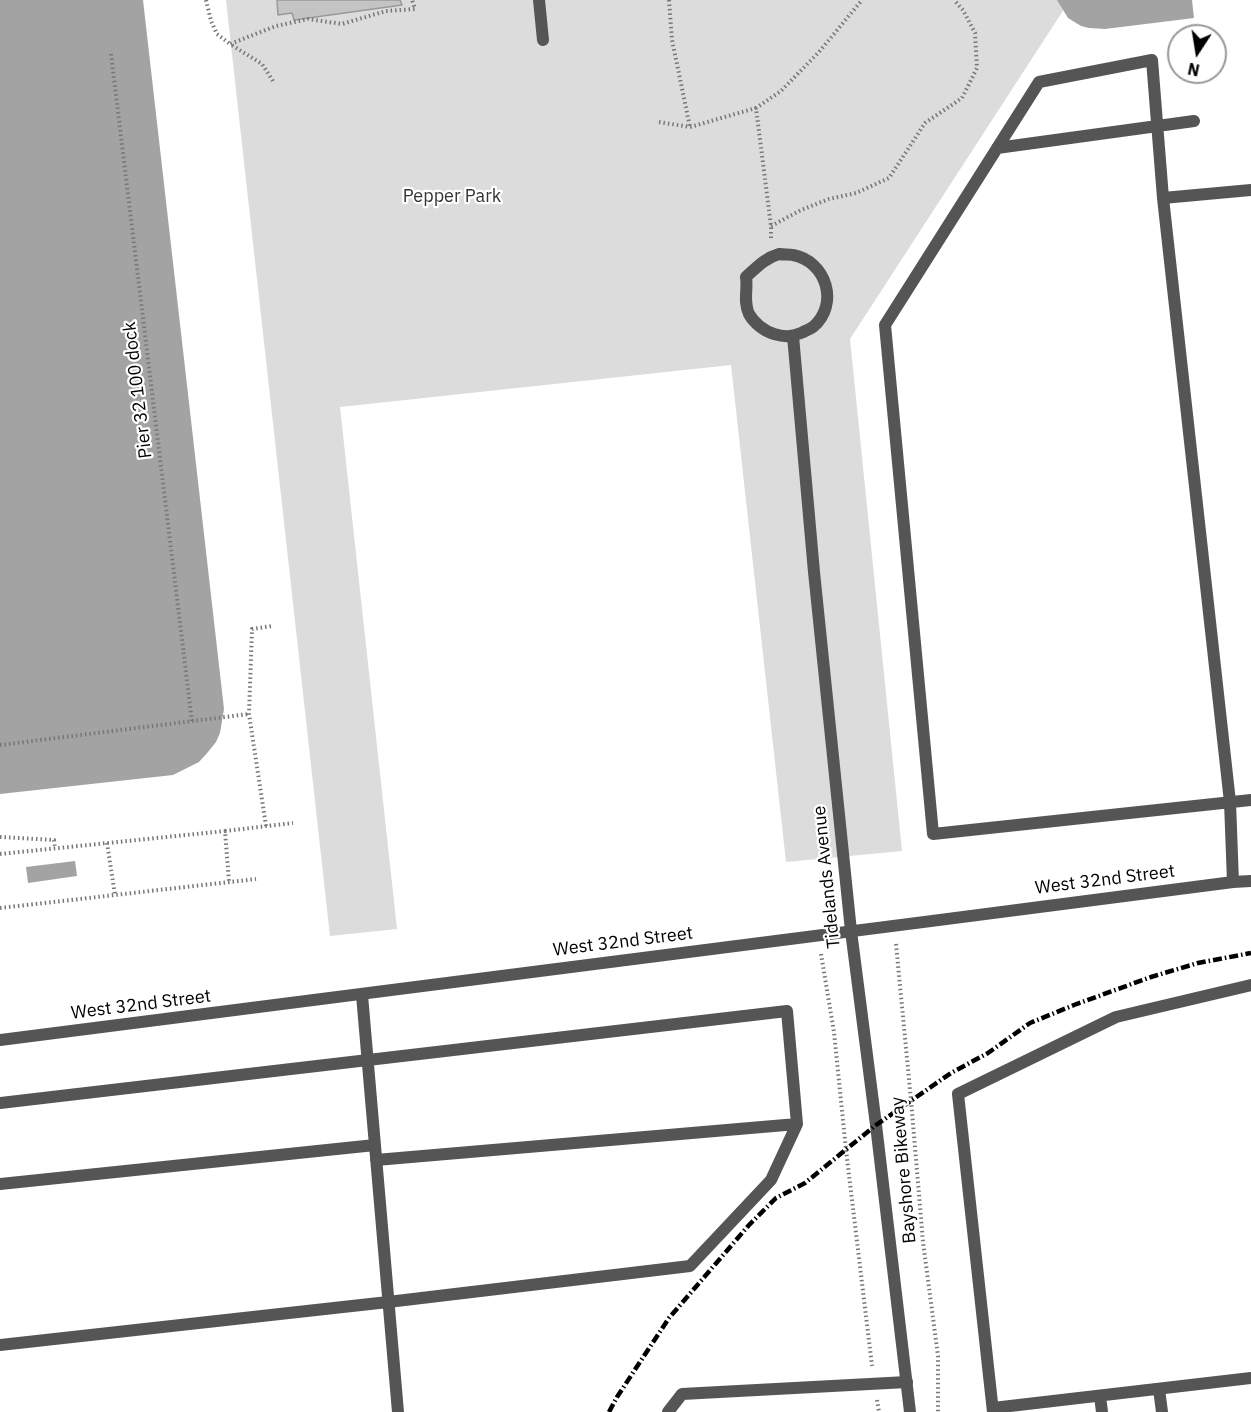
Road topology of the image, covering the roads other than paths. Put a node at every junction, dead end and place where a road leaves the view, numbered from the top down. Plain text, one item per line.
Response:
1 (539, 0) edge
2 (543, 40) dead end
3 (1194, 121) dead end
4 (1158, 127) junction
5 (997, 148) junction
6 (1251, 190) edge
7 (1163, 198) junction
8 (793, 336) junction
9 (1251, 800) edge
10 (1230, 802) junction
11 (1251, 881) edge
12 (1233, 882) junction
13 (850, 931) junction
14 (1251, 985) edge
15 (362, 995) junction
16 (0, 1041) edge
17 (367, 1061) junction
18 (0, 1102) edge
19 (797, 1124) junction
20 (375, 1145) junction
21 (376, 1160) junction
22 (0, 1184) edge
23 (388, 1302) junction
24 (0, 1345) edge
25 (1251, 1378) edge
26 (907, 1382) junction
27 (1159, 1389) junction
28 (1100, 1395) junction
29 (1050, 1407) edge
30 (993, 1410) edge
31 (398, 1412) edge
32 (668, 1412) edge
33 (910, 1412) edge
34 (1102, 1412) edge
35 (1162, 1412) edge

1 - 2 street
3 - 4 street
4 - 5 street
4 - 5 street
4 - 7 street
5 - 10 street
6 - 7 street
7 - 10 street
8 - 8 street
8 - 13 street, Tidelands Avenue
9 - 10 street
10 - 12 street
11 - 12 street, West 32nd Street
12 - 13 street, West 32nd Street
13 - 15 street, West 32nd Street
13 - 26 street, Tidelands Avenue
14 - 30 street
15 - 16 street, West 32nd Street
15 - 17 street
17 - 18 street
17 - 19 street
17 - 20 street
19 - 21 street
19 - 23 street
20 - 21 street
20 - 22 street
21 - 23 street
23 - 24 street
23 - 31 street
25 - 27 street
26 - 32 street
26 - 33 street, Tidelands Avenue
27 - 28 street
27 - 35 street
28 - 29 street
28 - 34 street
29 - 30 street

